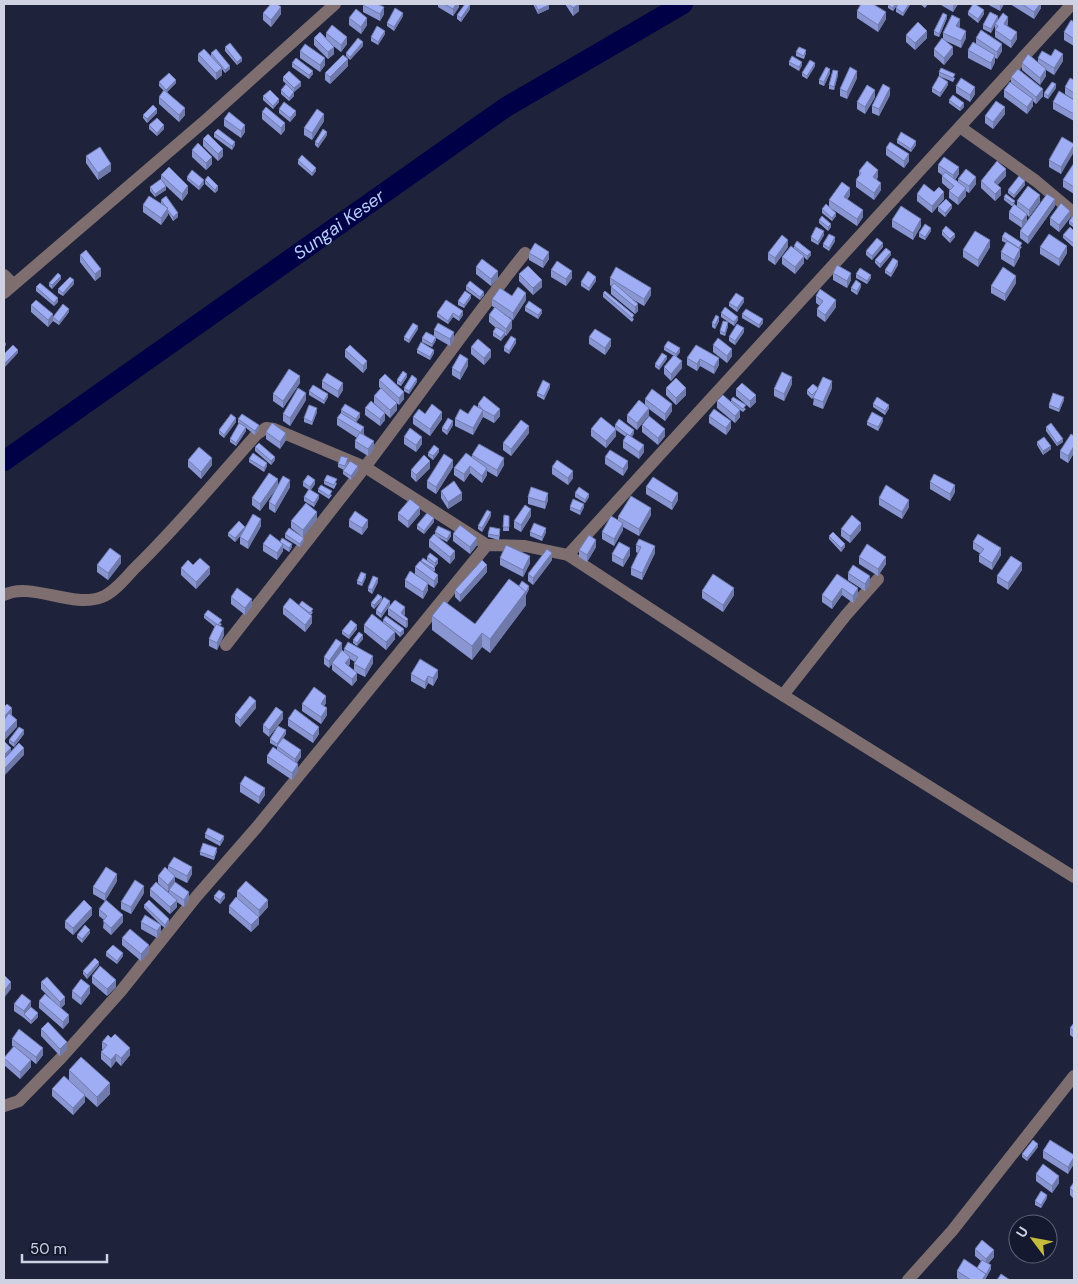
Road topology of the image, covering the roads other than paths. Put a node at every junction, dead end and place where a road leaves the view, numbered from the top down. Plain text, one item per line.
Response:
1 (335, 4) edge
2 (1072, 4) edge
3 (960, 127) junction
4 (1074, 213) edge
5 (524, 253) dead end
6 (9, 279) edge
7 (4, 293) edge
8 (365, 467) junction
9 (487, 545) junction
10 (568, 554) junction
11 (878, 579) dead end
12 (4, 595) edge
13 (226, 645) dead end
14 (782, 695) junction
15 (1074, 877) edge
16 (1074, 1076) edge
17 (4, 1106) edge
18 (908, 1280) edge

1 - 6 street
2 - 3 street
3 - 4 street
3 - 10 street
5 - 8 street
6 - 7 street
8 - 9 street
8 - 12 street
8 - 13 street
9 - 10 street
9 - 17 street
10 - 14 street
11 - 14 street
14 - 15 street
16 - 18 street

